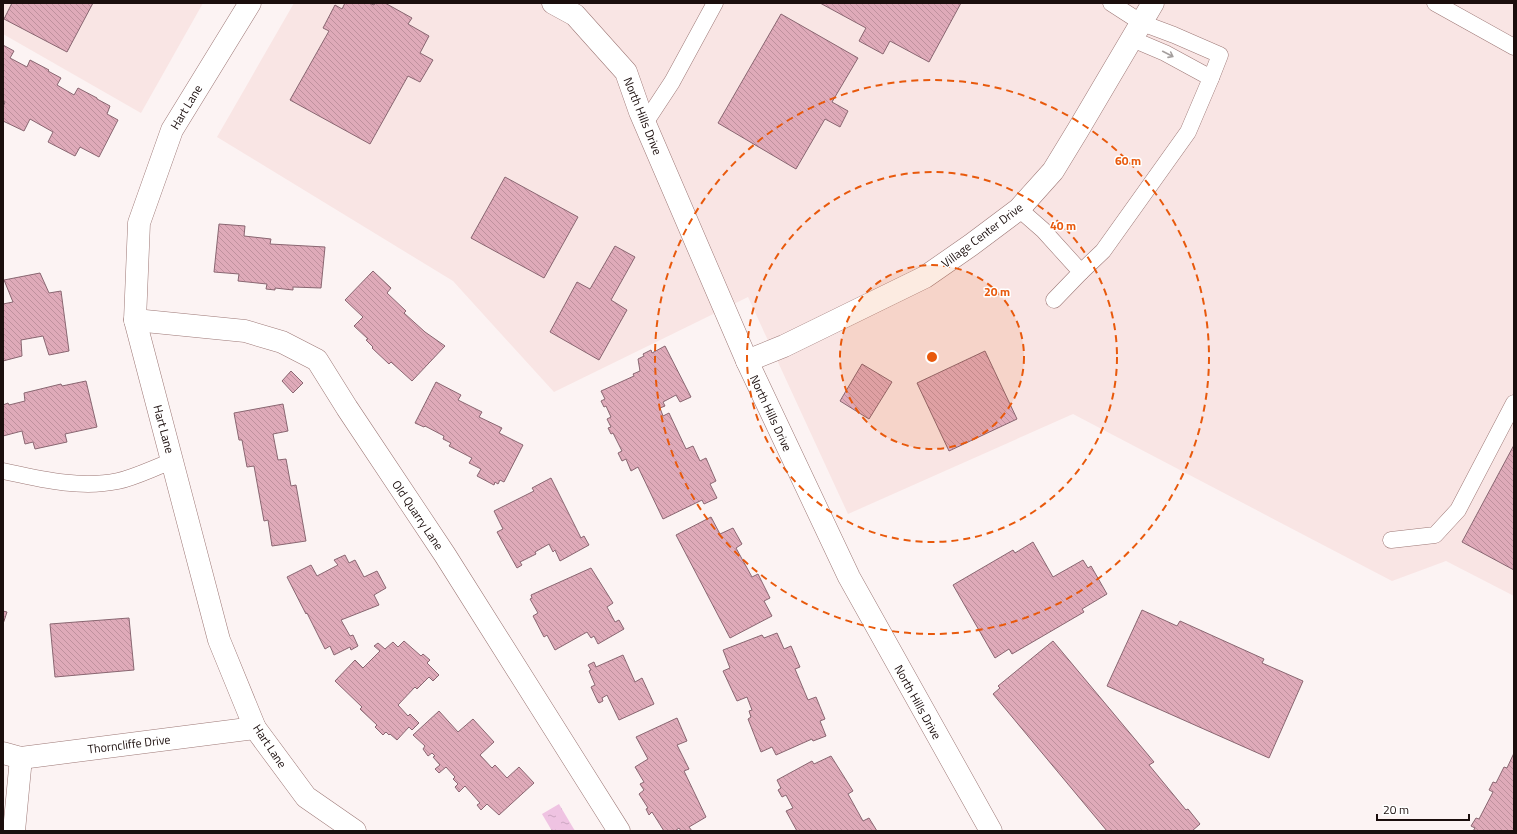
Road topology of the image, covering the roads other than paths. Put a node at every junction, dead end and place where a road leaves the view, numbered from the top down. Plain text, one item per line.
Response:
1 (250, 3) edge
2 (553, 3) edge
3 (715, 3) edge
4 (1111, 3) edge
5 (1153, 3) edge
6 (1436, 3) edge
7 (1137, 31) junction
8 (1514, 47) edge
9 (1211, 78) junction
10 (645, 123) junction
11 (1019, 209) junction
12 (1081, 272) junction
13 (1054, 300) dead end
14 (135, 320) junction
15 (747, 361) junction
16 (1514, 403) edge
17 (173, 461) junction
18 (3, 471) edge
19 (1390, 540) dead end
20 (255, 728) junction
21 (12, 755) edge
22 (14, 831) edge
23 (355, 831) edge
24 (619, 831) edge
25 (991, 831) edge

1 - 14 street, Hart Lane
2 - 10 street, North Hills Drive
3 - 10 lane
4 - 7 lane
5 - 7 street, Village Center Drive
6 - 8 lane
7 -> 9 lane
7 - 9 lane
7 - 11 street, Village Center Drive
9 - 12 lane
10 - 15 street, North Hills Drive
11 - 12 lane
11 - 15 street, Village Center Drive
12 - 13 lane
14 - 17 street, Hart Lane
14 - 24 street, Old Quarry Lane
15 - 25 street, North Hills Drive
16 - 19 lane
17 - 18 lane
17 - 20 street, Hart Lane
20 - 21 street, Thorncliffe Drive
20 - 23 street, Hart Lane
21 - 22 street

